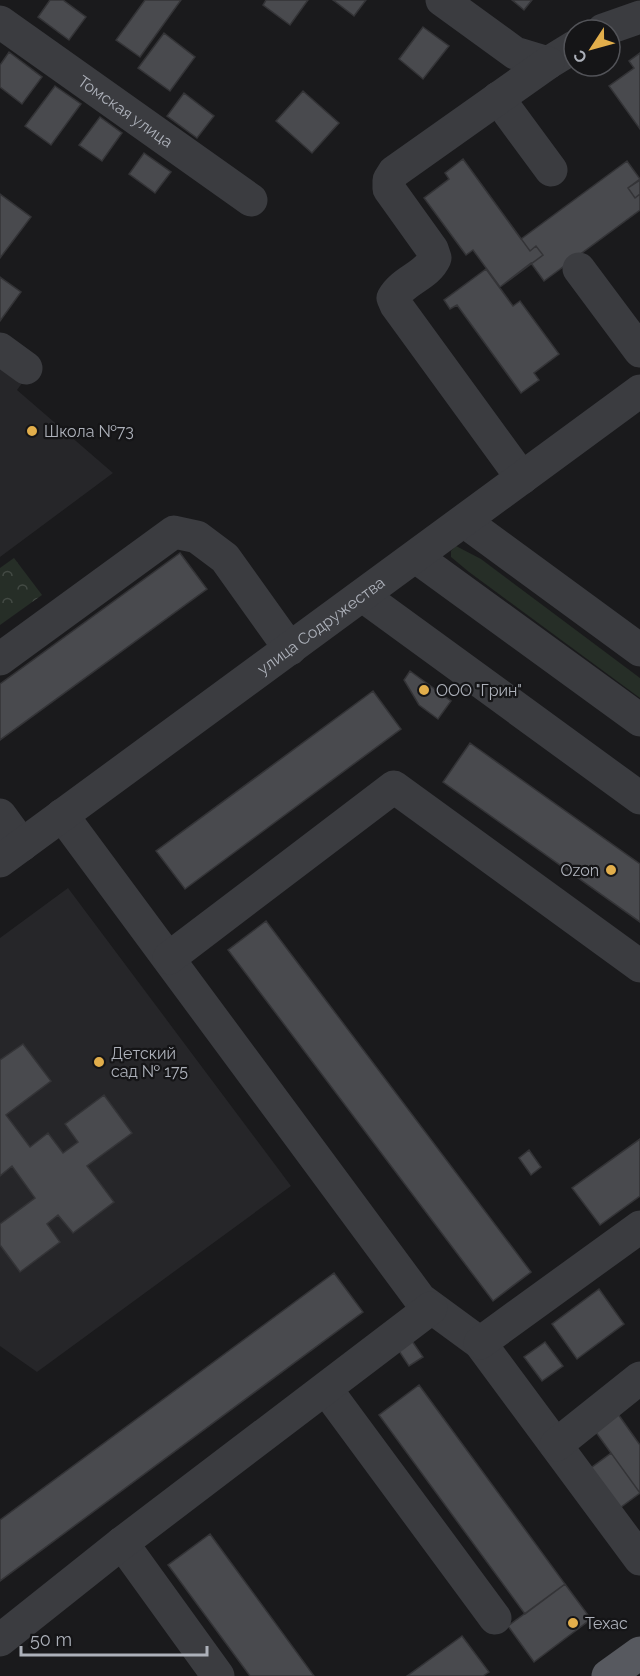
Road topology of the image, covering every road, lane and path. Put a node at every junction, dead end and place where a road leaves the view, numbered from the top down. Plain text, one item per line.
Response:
1 (442, 0) edge
2 (640, 17) edge
3 (0, 22) edge
4 (622, 23) edge
5 (561, 55) edge
6 (498, 98) junction
7 (551, 170) dead end
8 (250, 200) dead end
9 (579, 268) dead end
10 (0, 349) edge
11 (640, 351) edge
12 (26, 368) dead end
13 (640, 392) edge
14 (522, 478) junction
15 (464, 521) junction
16 (416, 557) junction
17 (363, 596) junction
18 (290, 649) junction
19 (640, 650) edge
20 (0, 659) edge
21 (640, 720) edge
22 (640, 798) edge
23 (0, 815) edge
24 (62, 815) junction
25 (11, 853) edge
26 (169, 958) junction
27 (640, 966) edge
28 (640, 1227) edge
29 (431, 1308) junction
30 (480, 1343) junction
31 (640, 1378) edge
32 (326, 1389) junction
33 (556, 1446) junction
34 (122, 1543) junction
35 (640, 1559) edge
36 (495, 1618) dead end
37 (0, 1640) edge
38 (640, 1653) edge
39 (218, 1676) edge
40 (608, 1676) edge

1 - 5 street
2 - 4 street
3 - 8 street, Томская улица
5 - 6 street
6 - 7 street
6 - 14 street
9 - 11 street
10 - 12 street
13 - 14 street, улица Содружества
14 - 15 street, улица Содружества
15 - 16 street, улица Содружества
15 - 19 street
16 - 17 street, улица Содружества
16 - 21 street
17 - 18 street, улица Содружества
17 - 22 street
18 - 20 street
18 - 24 street, улица Содружества
23 - 25 street
24 - 25 street, улица Содружества
24 - 26 street
26 - 27 street
26 - 29 street
28 - 30 street
29 - 30 street
29 - 32 street
30 - 33 street
31 - 33 street
32 - 34 street
32 - 36 street
33 - 35 street
34 - 37 street
34 - 39 street
38 - 40 main road

